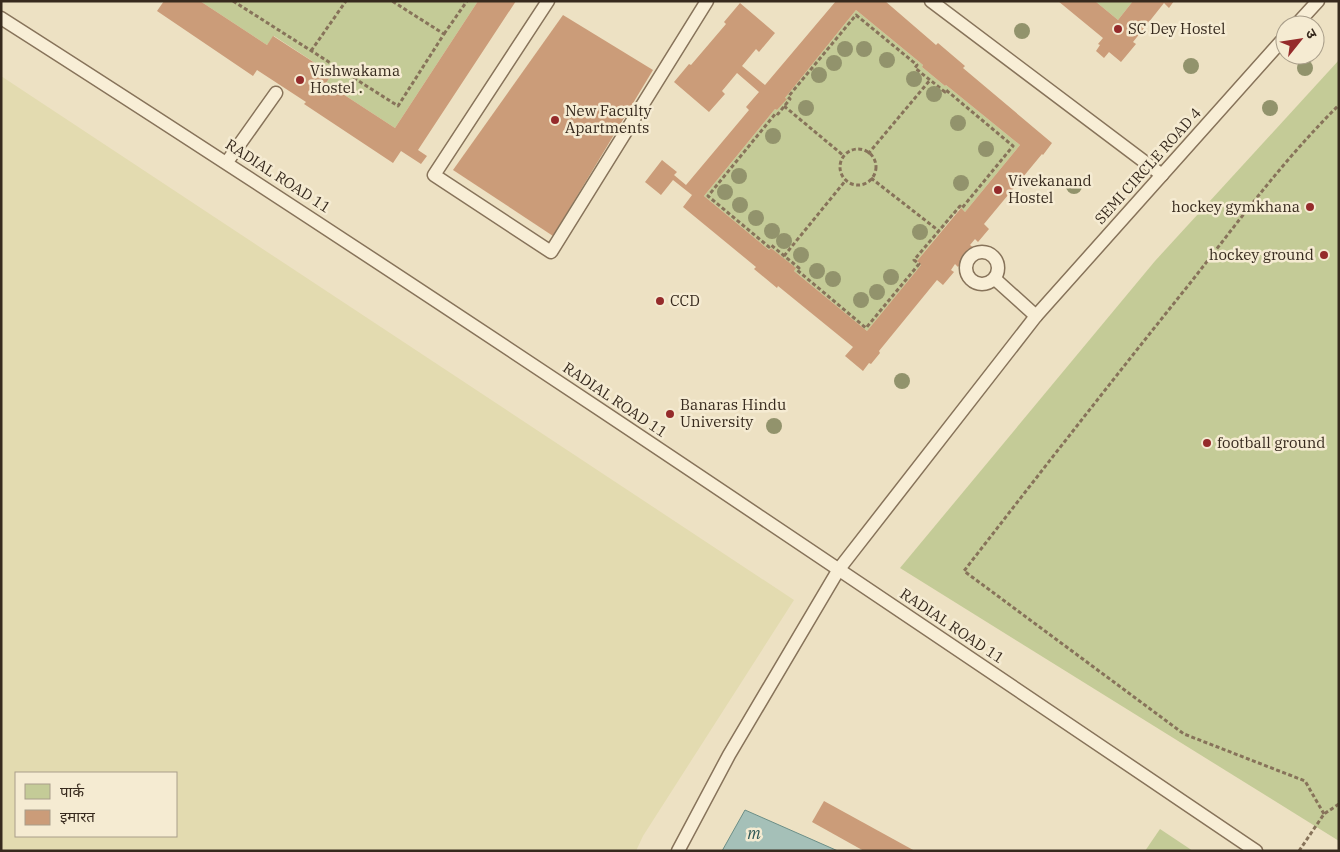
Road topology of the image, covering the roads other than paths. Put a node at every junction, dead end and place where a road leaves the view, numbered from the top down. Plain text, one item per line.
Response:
1 (548, 1) edge
2 (707, 1) edge
3 (931, 1) edge
4 (1318, 1) edge
5 (1305, 15) edge
6 (1, 18) edge
7 (1275, 49) edge
8 (276, 93) dead end
9 (227, 162) junction
10 (1162, 175) junction
11 (995, 279) dead end
12 (1036, 316) junction
13 (839, 569) junction
14 (678, 851) edge
15 (1256, 851) edge

1 - 2 lane
3 - 10 lane
4 - 5 lane
6 - 9 lane, RADIAL ROAD 11
7 - 10 lane, SEMI CIRCLE ROAD 4
8 - 9 lane
9 - 13 lane, RADIAL ROAD 11
10 - 12 lane, SEMI CIRCLE ROAD 4
11 - 12 lane
12 - 13 lane, SEMI CIRCLE ROAD 4
13 - 14 lane, SEMI CIRCLE ROAD 4
13 - 15 lane, RADIAL ROAD 11

